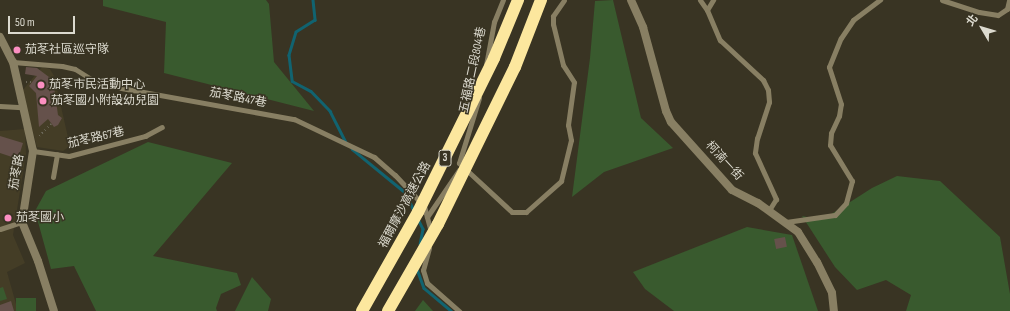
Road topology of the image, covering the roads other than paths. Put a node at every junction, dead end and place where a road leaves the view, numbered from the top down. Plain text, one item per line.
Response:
1 (503, 0) edge
2 (518, 0) edge
3 (541, 0) edge
4 (564, 0) edge
5 (631, 0) edge
6 (700, 0) edge
7 (713, 0) edge
8 (880, 0) edge
9 (942, 0) edge
10 (1009, 0) edge
11 (707, 10) junction
12 (0, 38) edge
13 (13, 62) junction
14 (0, 106) edge
15 (22, 107) junction
16 (162, 127) dead end
17 (33, 151) junction
18 (57, 154) junction
19 (462, 166) junction
20 (53, 177) dead end
21 (769, 210) junction
22 (427, 217) junction
23 (22, 222) junction
24 (786, 222) junction
25 (0, 229) edge
26 (54, 311) edge
27 (362, 311) edge
28 (388, 311) edge
29 (459, 311) edge
30 (834, 311) edge

1 - 19 lane, 五福路二段804巷
2 - 27 highway, 福爾摩沙高速公路 / 3, bridge
3 - 28 highway, 3, bridge
4 - 19 lane
5 - 21 street, 柯湳一街
6 - 11 lane
7 - 11 lane
8 - 24 lane
9 - 10 lane
11 - 21 lane
12 - 13 street, 茄苳路
13 - 15 street, 茄苳路
13 - 22 lane, 茄苳路47巷
14 - 15 lane
15 - 17 street, 茄苳路
16 - 18 lane, 茄苳路67巷
17 - 18 lane, 茄苳路67巷
17 - 23 street, 茄苳路
18 - 20 lane
19 - 22 lane
21 - 24 street, 柯湳一街
22 - 29 lane, 茄苳路47巷
23 - 25 lane
23 - 26 street
24 - 30 street, 柯湳一街

